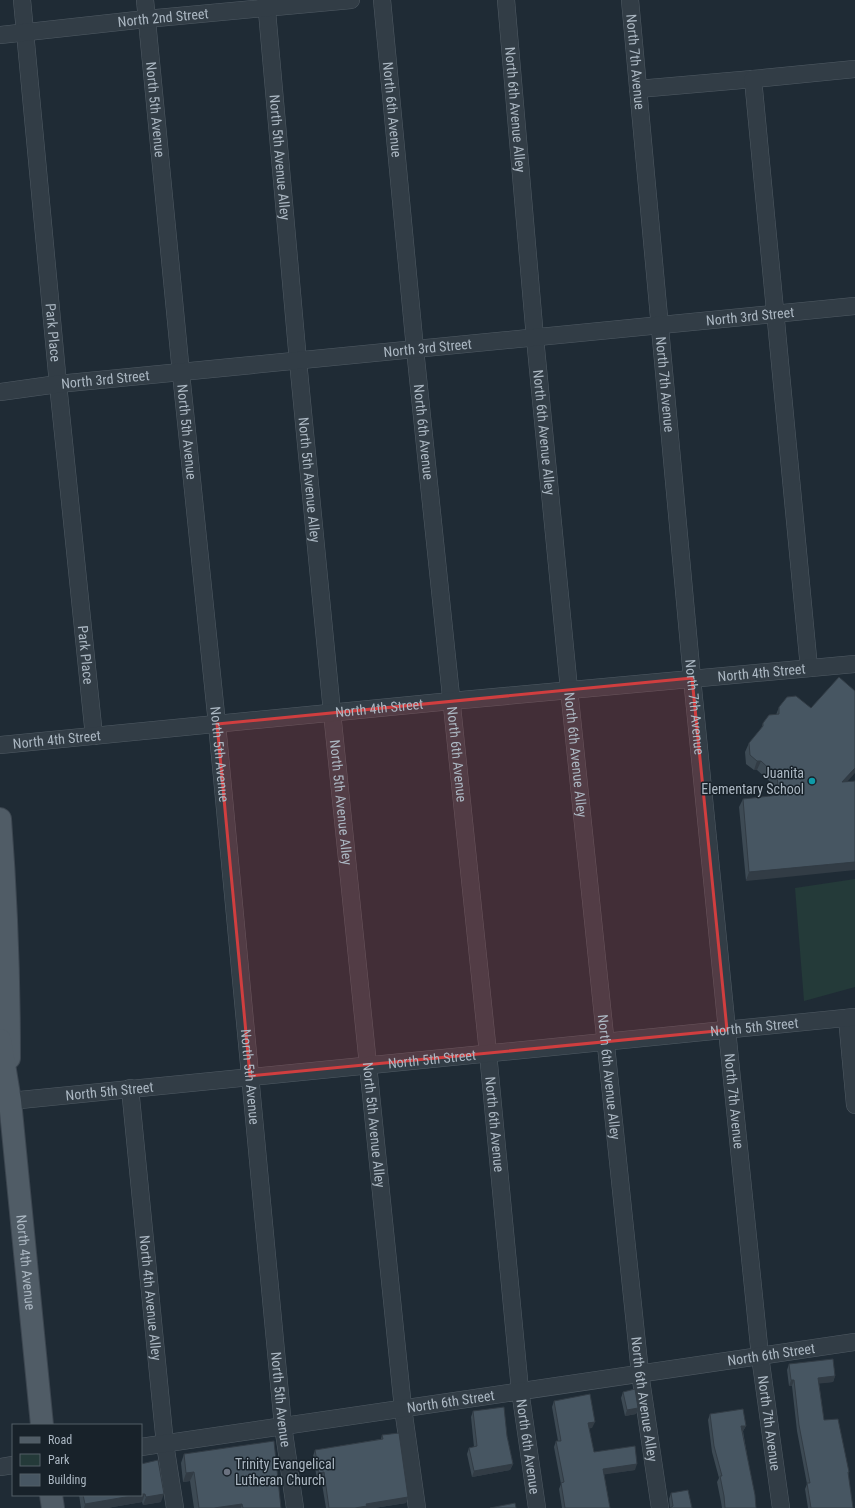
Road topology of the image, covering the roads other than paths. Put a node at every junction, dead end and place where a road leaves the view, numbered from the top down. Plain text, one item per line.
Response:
1 (22, 0) edge
2 (144, 0) edge
3 (351, 0) edge
4 (382, 0) edge
5 (506, 0) edge
6 (630, 0) edge
7 (266, 4) edge
8 (146, 19) junction
9 (25, 32) junction
10 (0, 35) edge
11 (855, 69) edge
12 (754, 79) junction
13 (638, 88) junction
14 (855, 306) edge
15 (776, 314) junction
16 (661, 325) junction
17 (534, 338) junction
18 (415, 350) junction
19 (298, 361) junction
20 (181, 373) junction
21 (58, 384) junction
22 (0, 392) edge
23 (855, 664) edge
24 (809, 668) junction
25 (692, 678) junction
26 (569, 689) junction
27 (451, 701) junction
28 (332, 712) junction
29 (217, 724) junction
30 (94, 736) junction
31 (0, 745) edge
32 (0, 819) edge
33 (851, 1018) edge
34 (727, 1030) junction
35 (0, 1040) edge
36 (606, 1041) junction
37 (488, 1053) junction
38 (368, 1064) junction
39 (250, 1076) junction
40 (130, 1088) junction
41 (10, 1101) junction
42 (855, 1105) edge
43 (855, 1342) edge
44 (760, 1356) junction
45 (640, 1373) junction
46 (520, 1390) junction
47 (404, 1408) junction
48 (42, 1424) edge
49 (283, 1426) junction
50 (165, 1444) junction
51 (142, 1447) edge
52 (12, 1465) edge
53 (0, 1467) edge
54 (51, 1496) edge
55 (53, 1508) edge
56 (175, 1508) edge
57 (295, 1508) edge
58 (417, 1508) edge
59 (537, 1508) edge
60 (660, 1508) edge
61 (781, 1508) edge

1 - 9 street, Park Place
2 - 8 street, North 5th Avenue
3 - 7 street, North 2nd Street
4 - 18 street, North 6th Avenue
5 - 17 street, North 6th Avenue Alley
6 - 13 street, North 7th Avenue
7 - 8 street, North 2nd Street
7 - 19 street, North 5th Avenue Alley
8 - 9 street, North 2nd Street
8 - 20 street, North 5th Avenue
9 - 10 street, North 2nd Street
9 - 21 street, Park Place
11 - 12 street
12 - 13 street
12 - 15 street
13 - 16 street, North 7th Avenue
14 - 15 street, North 3rd Street
15 - 16 street, North 3rd Street
15 - 24 street
16 - 17 street, North 3rd Street
16 - 25 street, North 7th Avenue
17 - 18 street, North 3rd Street
17 - 26 street, North 6th Avenue Alley
18 - 19 street, North 3rd Street
18 - 27 street, North 6th Avenue
19 - 20 street, North 3rd Street
19 - 28 street, North 5th Avenue Alley
20 - 21 street, North 3rd Street
20 - 29 street, North 5th Avenue
21 - 22 street, North 3rd Street
21 - 30 street, Park Place
23 - 24 street, North 4th Street
24 - 25 street, North 4th Street
25 - 26 street, North 4th Street
25 - 34 street, North 7th Avenue
26 - 27 street, North 4th Street
26 - 36 street, North 6th Avenue Alley
27 - 28 street, North 4th Street
27 - 37 street, North 6th Avenue
28 - 29 street, North 4th Street
28 - 38 street, North 5th Avenue Alley
29 - 30 street, North 4th Street
29 - 39 street, North 5th Avenue
30 - 31 street, North 4th Street
32 - 41 main road, North 4th Avenue
33 - 34 street, North 5th Street
33 - 42 street
34 - 36 street, North 5th Street
34 - 44 street, North 7th Avenue
35 - 41 main road, North 4th Avenue
36 - 37 street, North 5th Street
36 - 45 street, North 6th Avenue Alley
37 - 38 street, North 5th Street
37 - 46 street, North 6th Avenue
38 - 39 street, North 5th Street
38 - 47 street, North 5th Avenue Alley
39 - 40 street, North 5th Street
39 - 49 street, North 5th Avenue
40 - 41 street, North 5th Street
40 - 50 street, North 4th Avenue Alley
41 - 48 main road, North 4th Avenue
43 - 44 street, North 6th Street
44 - 45 street, North 6th Street
44 - 61 street, North 7th Avenue
45 - 46 street, North 6th Street
45 - 60 street, North 6th Avenue Alley
46 - 47 street, North 6th Street
46 - 59 street, North 6th Avenue
47 - 49 street, North 6th Street
47 - 58 street, North 5th Avenue Alley
49 - 50 street, North 6th Street
49 - 57 street, North 5th Avenue
50 - 51 street, North 6th Street
50 - 56 street, North 4th Avenue Alley
52 - 53 street
54 - 55 main road

